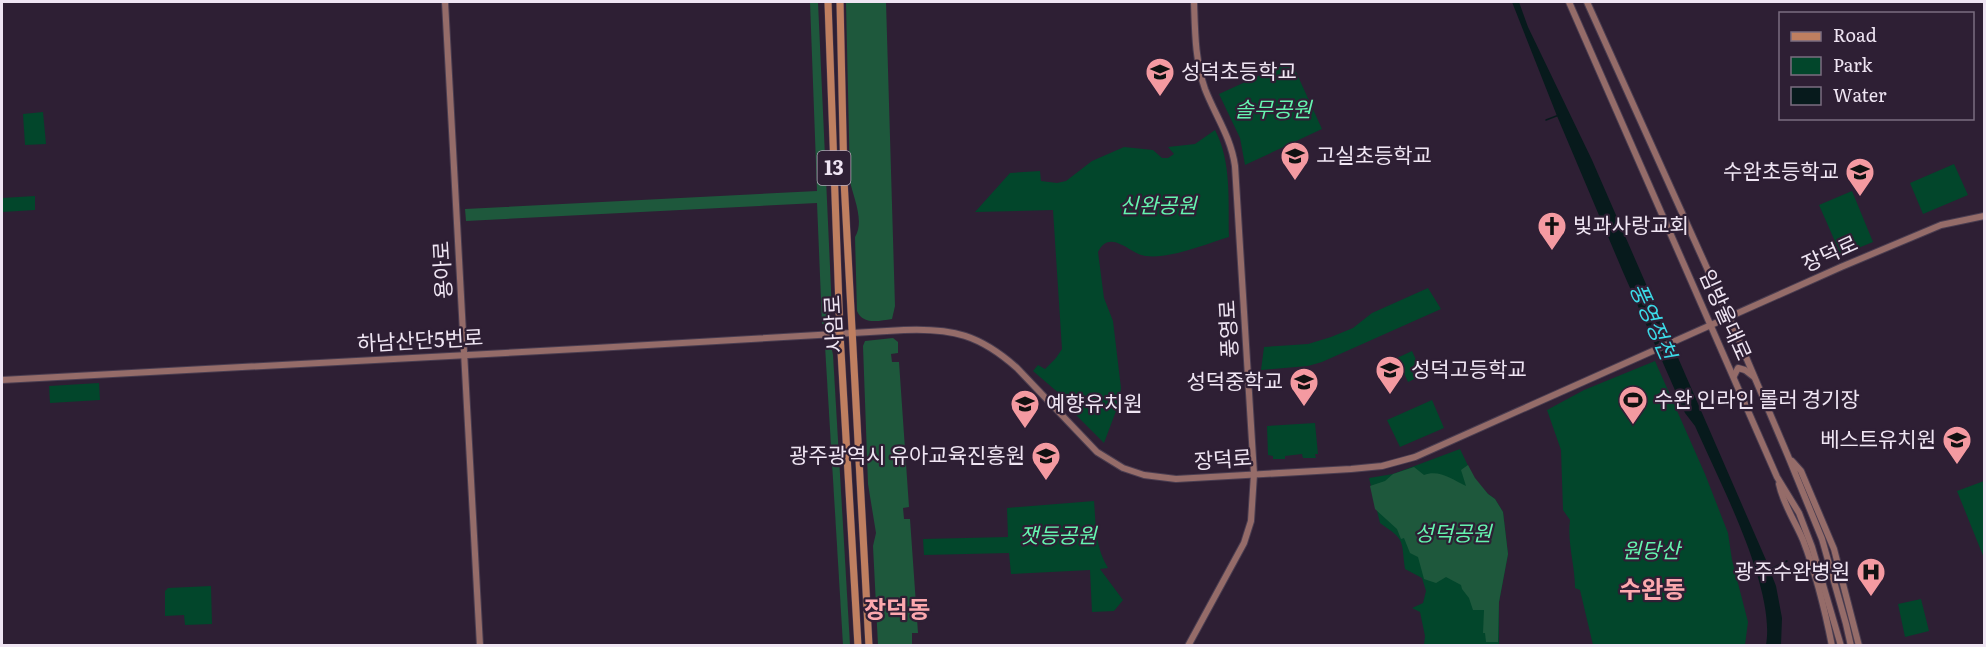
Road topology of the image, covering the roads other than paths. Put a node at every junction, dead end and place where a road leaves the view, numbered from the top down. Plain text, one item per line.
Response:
1 (445, 2) edge
2 (828, 2) edge
3 (840, 2) edge
4 (1194, 2) edge
5 (1569, 2) edge
6 (1587, 2) edge
7 (1984, 216) edge
8 (1729, 317) junction
9 (1712, 325) junction
10 (851, 333) junction
11 (840, 334) junction
12 (464, 355) junction
13 (1734, 376) junction
14 (1754, 377) junction
15 (2, 380) edge
16 (1788, 456) junction
17 (1254, 474) junction
18 (1777, 477) junction
19 (480, 645) edge
20 (858, 645) edge
21 (869, 645) edge
22 (1188, 645) edge
23 (1832, 645) edge
24 (1841, 645) edge
25 (1851, 645) edge
26 (1859, 645) edge

1 - 12 main road, 용아로
2 - 11 main road, 사암로 / 13
3 - 10 main road, 사암로 / 13
4 - 17 main road, 풍영로
5 - 9 main road, 임방울대로
6 - 8 main road, 임방울대로
7 - 8 main road, 장덕로
8 - 9 main road, 장덕로
8 - 14 main road, 임방울대로
9 - 13 main road, 임방울대로
9 - 17 main road, 장덕로
10 - 11 main road, 장덕로
10 - 17 main road, 장덕로
10 - 21 main road, 사암로 / 13
11 - 12 main road, 하남산단5번로
11 - 20 main road, 사암로 / 13
12 - 15 main road, 하남산단5번로
12 - 19 main road, 용아로
13 - 14 main road
13 - 18 main road, 임방울대로
14 - 16 main road, 임방울대로
16 - 25 main road, 임방울대로
16 - 26 main road
17 - 22 main road, 풍영로
18 - 23 main road
18 - 24 main road, 임방울대로

